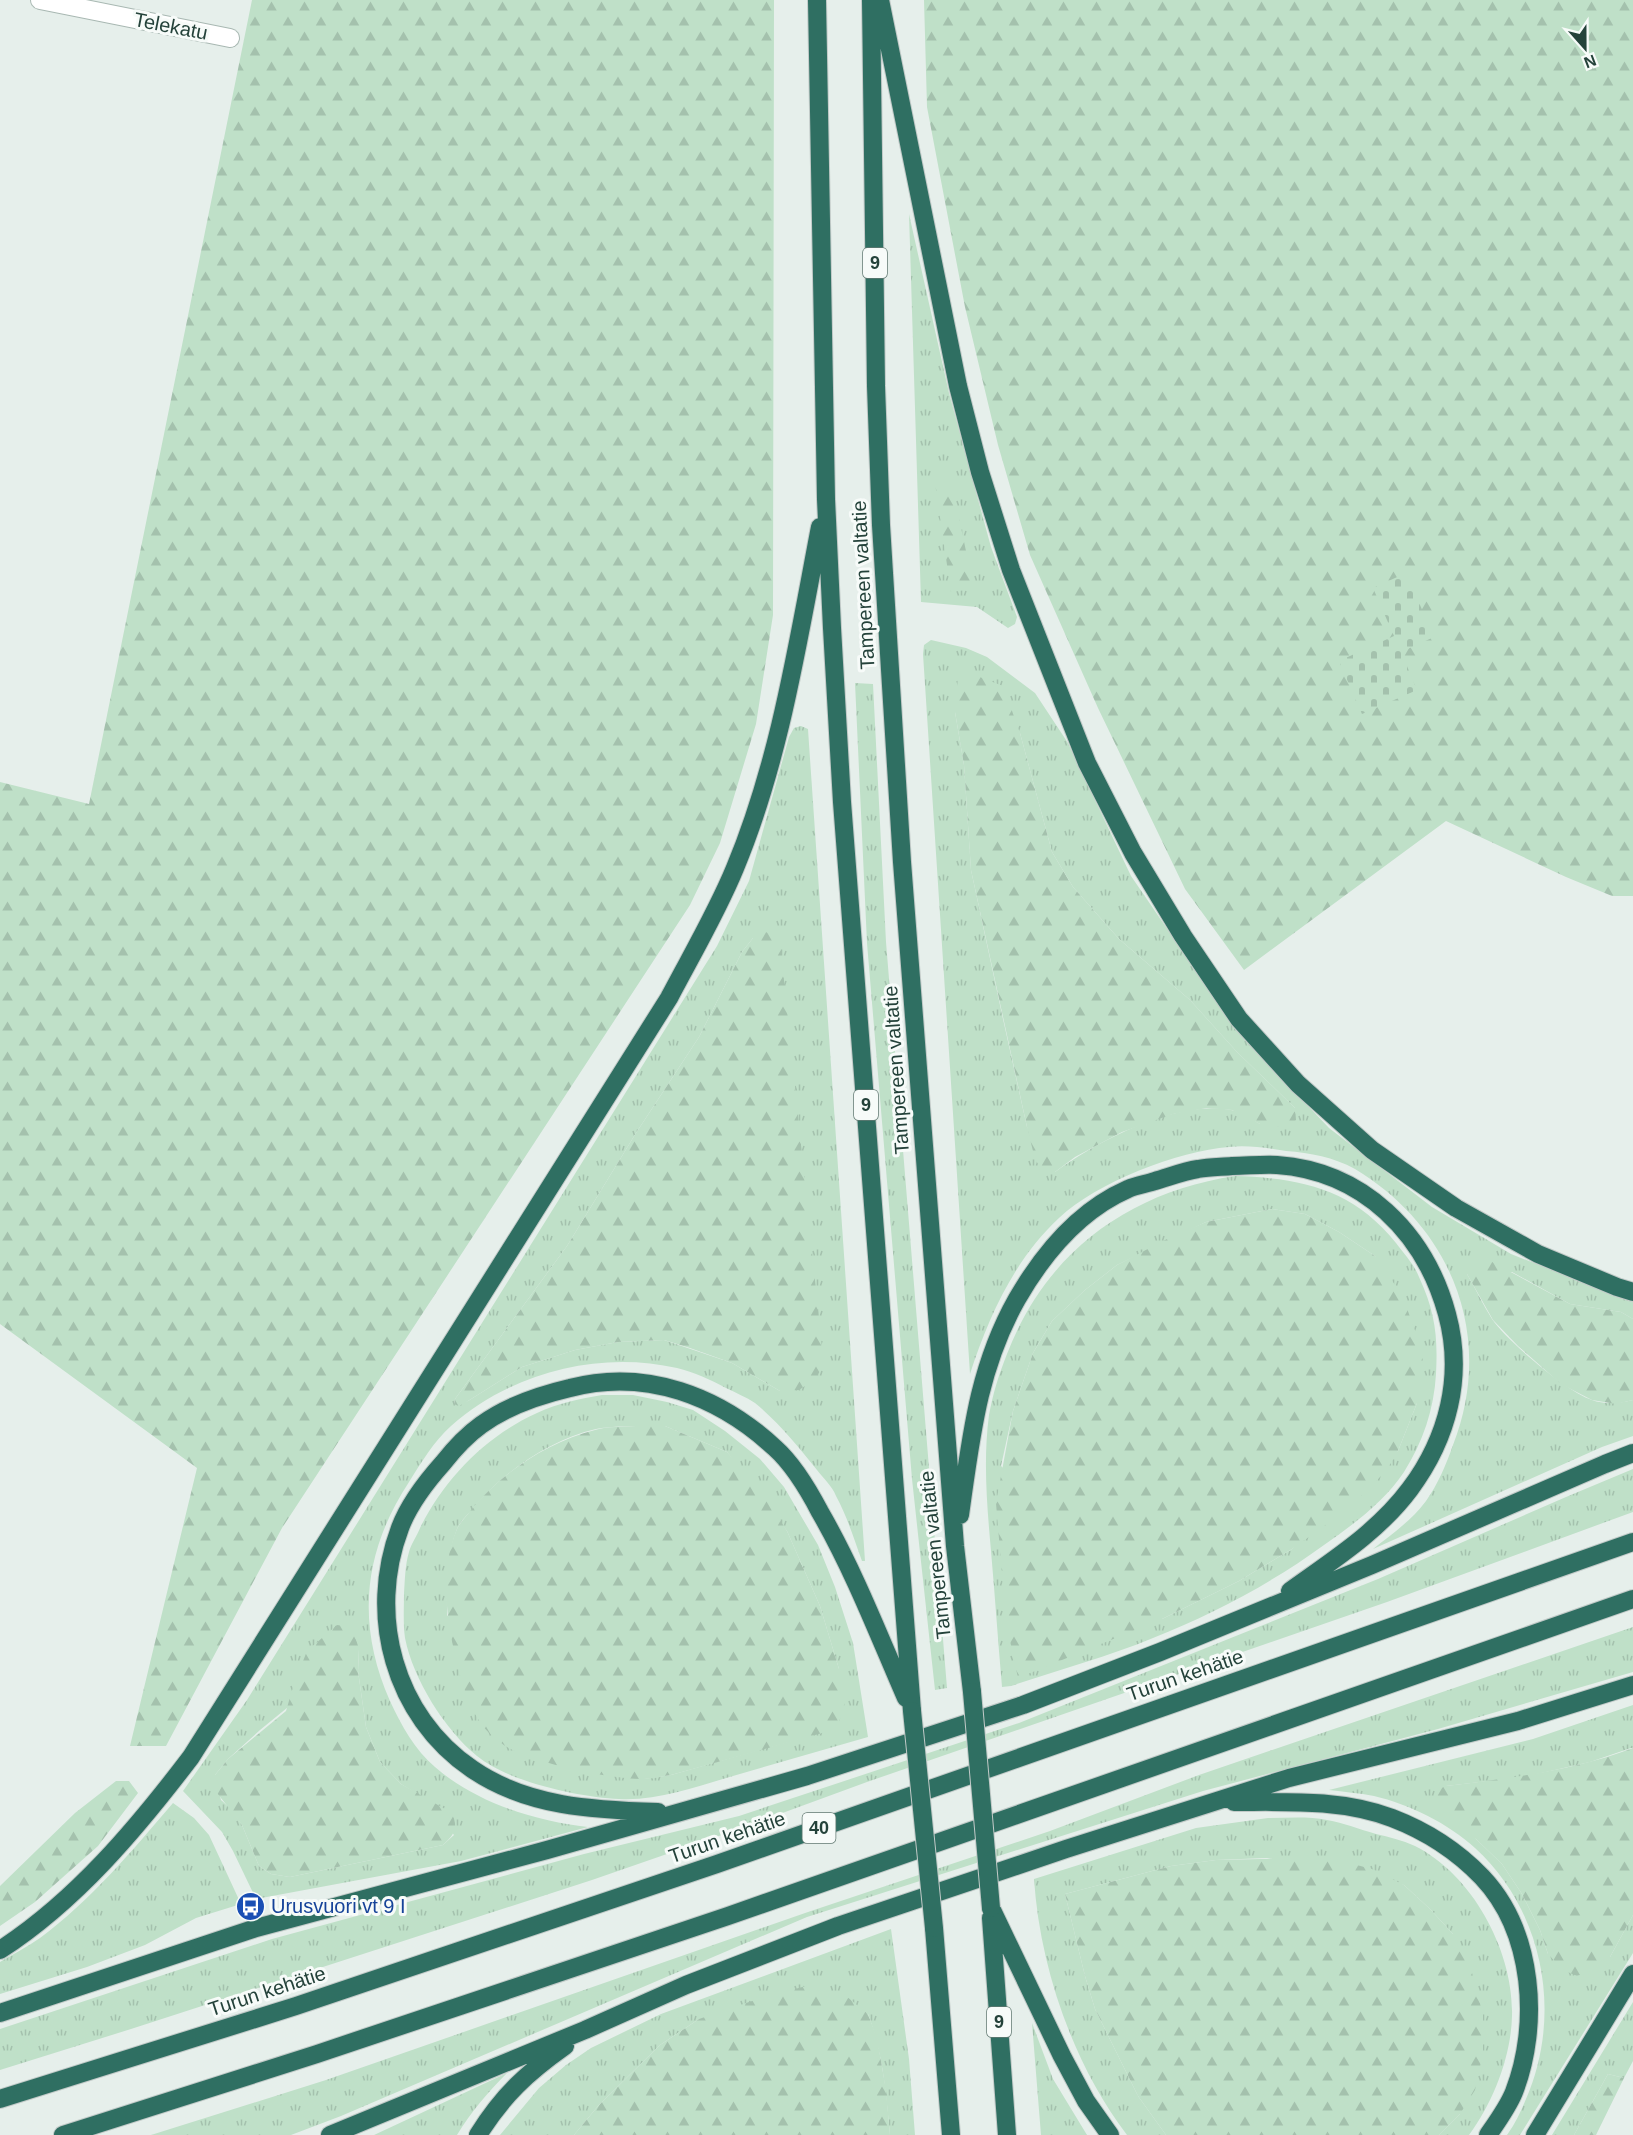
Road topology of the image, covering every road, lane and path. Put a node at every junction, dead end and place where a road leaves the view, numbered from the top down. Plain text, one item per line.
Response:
1 (40, 0) edge
2 (816, 0) edge
3 (871, 0) edge
4 (880, 0) edge
5 (230, 38) dead end
6 (826, 499) junction
7 (1633, 1292) edge
8 (1633, 1453) edge
9 (1633, 1542) edge
10 (955, 1546) junction
11 (1633, 1599) edge
12 (1263, 1610) junction
13 (1633, 1685) edge
14 (912, 1711) junction
15 (1218, 1802) junction
16 (677, 1812) junction
17 (990, 1908) junction
18 (0, 1950) edge
19 (1633, 1974) edge
20 (0, 2013) edge
21 (585, 2030) junction
22 (0, 2099) edge
23 (63, 2135) edge
24 (330, 2135) edge
25 (478, 2135) edge
26 (951, 2135) edge
27 (1007, 2135) edge
28 (1110, 2135) edge
29 (1488, 2135) edge
30 (1535, 2135) edge

1 - 5 street, Telekatu
2 - 6 highway, Tampereen valtatie / 9
3 - 10 highway, Tampereen valtatie / 9
4 - 7 highway
6 - 14 highway, Tampereen valtatie / 9
6 - 18 highway
8 - 12 highway
9 - 22 highway, Turun kehätie / 40
10 - 12 highway
10 - 17 highway, Tampereen valtatie / 9, bridge
11 - 23 highway
12 - 16 highway
13 - 15 highway
14 - 16 highway
14 - 26 highway, Tampereen valtatie / 9, bridge
15 - 21 highway
15 - 29 highway
16 - 20 highway
17 - 27 highway, Tampereen valtatie / 9
17 - 28 highway
19 - 30 highway
21 - 24 highway
21 - 25 highway

